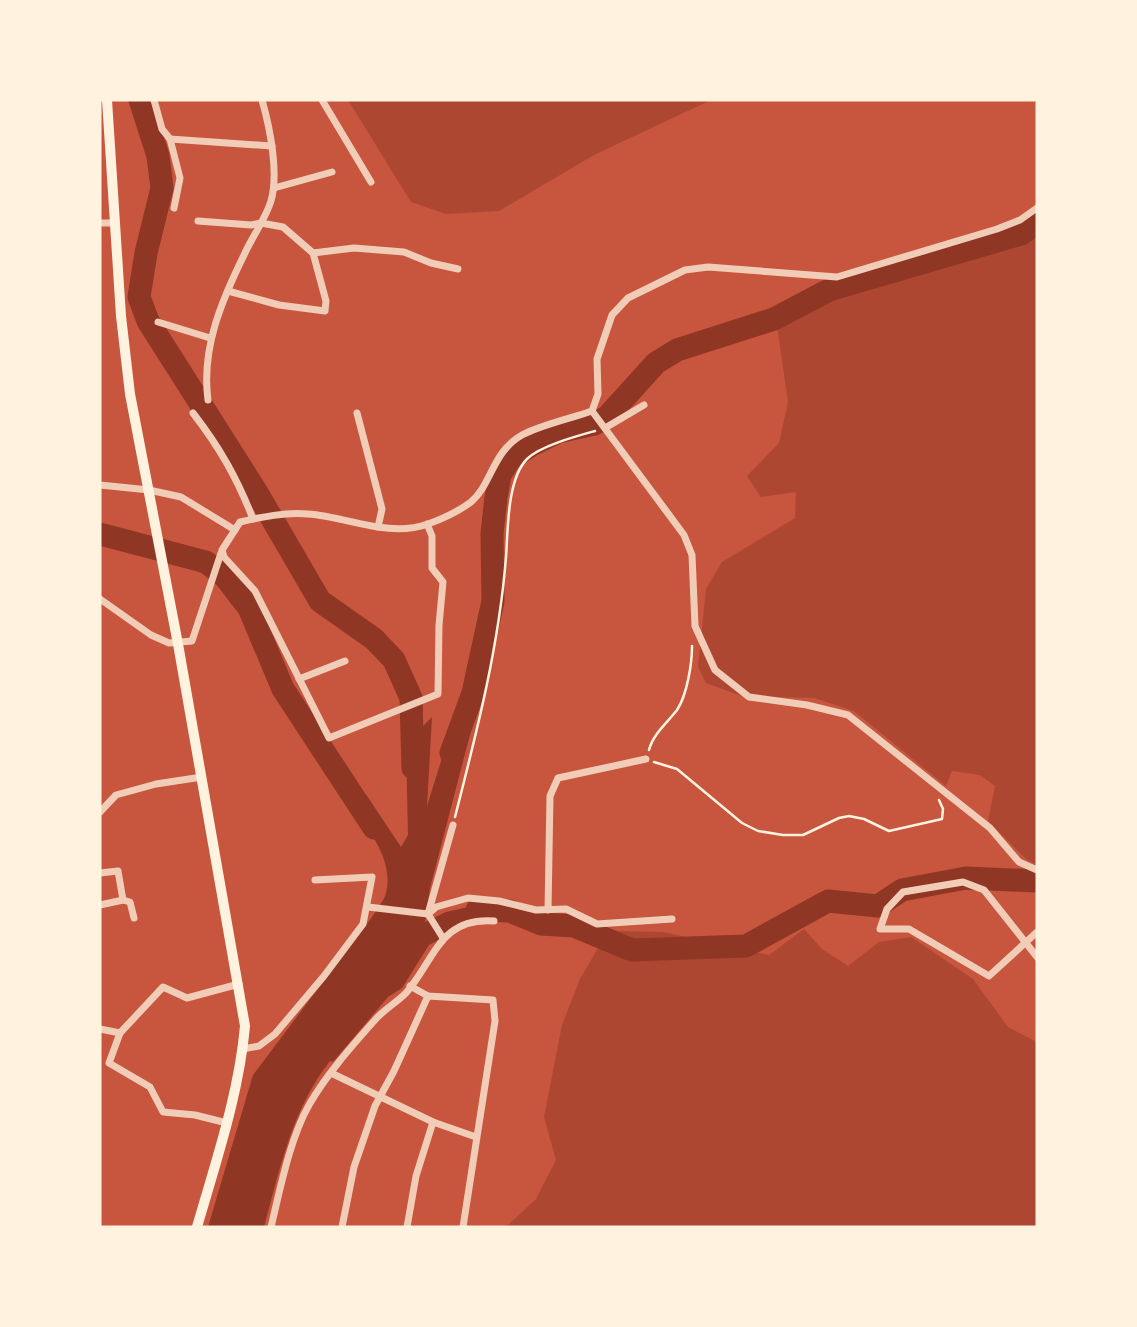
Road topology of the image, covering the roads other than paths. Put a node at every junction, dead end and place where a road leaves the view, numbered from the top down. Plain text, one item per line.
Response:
1 (107, 100) edge
2 (154, 100) edge
3 (262, 100) edge
4 (322, 100) edge
5 (170, 139) junction
6 (272, 146) junction
7 (332, 172) dead end
8 (371, 182) dead end
9 (274, 188) junction
10 (174, 208) dead end
11 (1037, 208) edge
12 (198, 221) dead end
13 (100, 223) edge
14 (115, 223) junction
15 (261, 223) junction
16 (313, 253) junction
17 (457, 269) dead end
18 (228, 291) junction
19 (158, 322) dead end
20 (210, 338) junction
21 (208, 400) dead end
22 (644, 405) dead end
23 (592, 411) junction
24 (357, 413) dead end
25 (193, 414) dead end
26 (605, 428) junction
27 (100, 485) edge
28 (149, 490) junction
29 (257, 518) junction
30 (427, 524) junction
31 (378, 527) junction
32 (235, 530) junction
33 (222, 550) junction
34 (100, 599) edge
35 (178, 644) junction
36 (345, 661) dead end
37 (299, 679) junction
38 (646, 759) road end
39 (202, 777) junction
40 (100, 812) edge
41 (453, 825) road end
42 (1037, 870) edge
43 (100, 873) edge
44 (316, 880) dead end
45 (123, 900) junction
46 (100, 905) edge
47 (368, 907) junction
48 (548, 910) junction
49 (428, 914) junction
50 (134, 918) dead end
51 (672, 919) dead end
52 (494, 921) dead end
53 (1037, 932) edge
54 (443, 938) junction
55 (1025, 942) junction
56 (1037, 957) edge
57 (239, 984) junction
58 (410, 986) junction
59 (428, 996) junction
60 (100, 1030) edge
61 (120, 1033) junction
62 (243, 1049) junction
63 (331, 1073) junction
64 (379, 1098) junction
65 (433, 1122) junction
66 (227, 1123) junction
67 (476, 1138) junction
68 (197, 1227) edge
69 (271, 1227) edge
70 (342, 1227) edge
71 (407, 1227) edge
72 (463, 1227) edge

1 - 14 main road
2 - 5 street
3 - 6 street
4 - 8 street
5 - 6 street
5 - 10 street
6 - 9 street
7 - 9 street
9 - 15 street
11 - 23 street
12 - 15 street
13 - 14 street
14 - 28 main road
15 - 16 street
15 - 18 street
16 - 17 street
16 - 18 street
18 - 20 street
19 - 20 street
20 - 21 street
22 - 26 street
23 - 26 street
23 - 30 street
24 - 31 street
25 - 29 street
26 - 42 street
27 - 28 street
28 - 32 street
28 - 35 main road
29 - 31 street
29 - 32 street
30 - 31 street
30 - 37 street
32 - 33 street
33 - 35 street
33 - 37 street
34 - 35 street
35 - 39 main road
36 - 37 street
38 - 48 street
39 - 40 street
39 - 57 main road
41 - 49 street
43 - 45 street
44 - 47 street
45 - 46 street
45 - 50 street
47 - 49 street
47 - 62 street
48 - 49 street
48 - 51 street
49 - 54 street
52 - 54 street
53 - 55 street
54 - 58 street
55 - 55 street
55 - 56 street
57 - 61 street
57 - 62 main road
58 - 59 street
58 - 63 street
59 - 64 street
59 - 67 street
60 - 61 street
61 - 66 street
62 - 66 main road
63 - 64 street
63 - 69 street
64 - 65 street
64 - 70 street
65 - 67 street
65 - 71 street
66 - 68 main road
67 - 72 street

